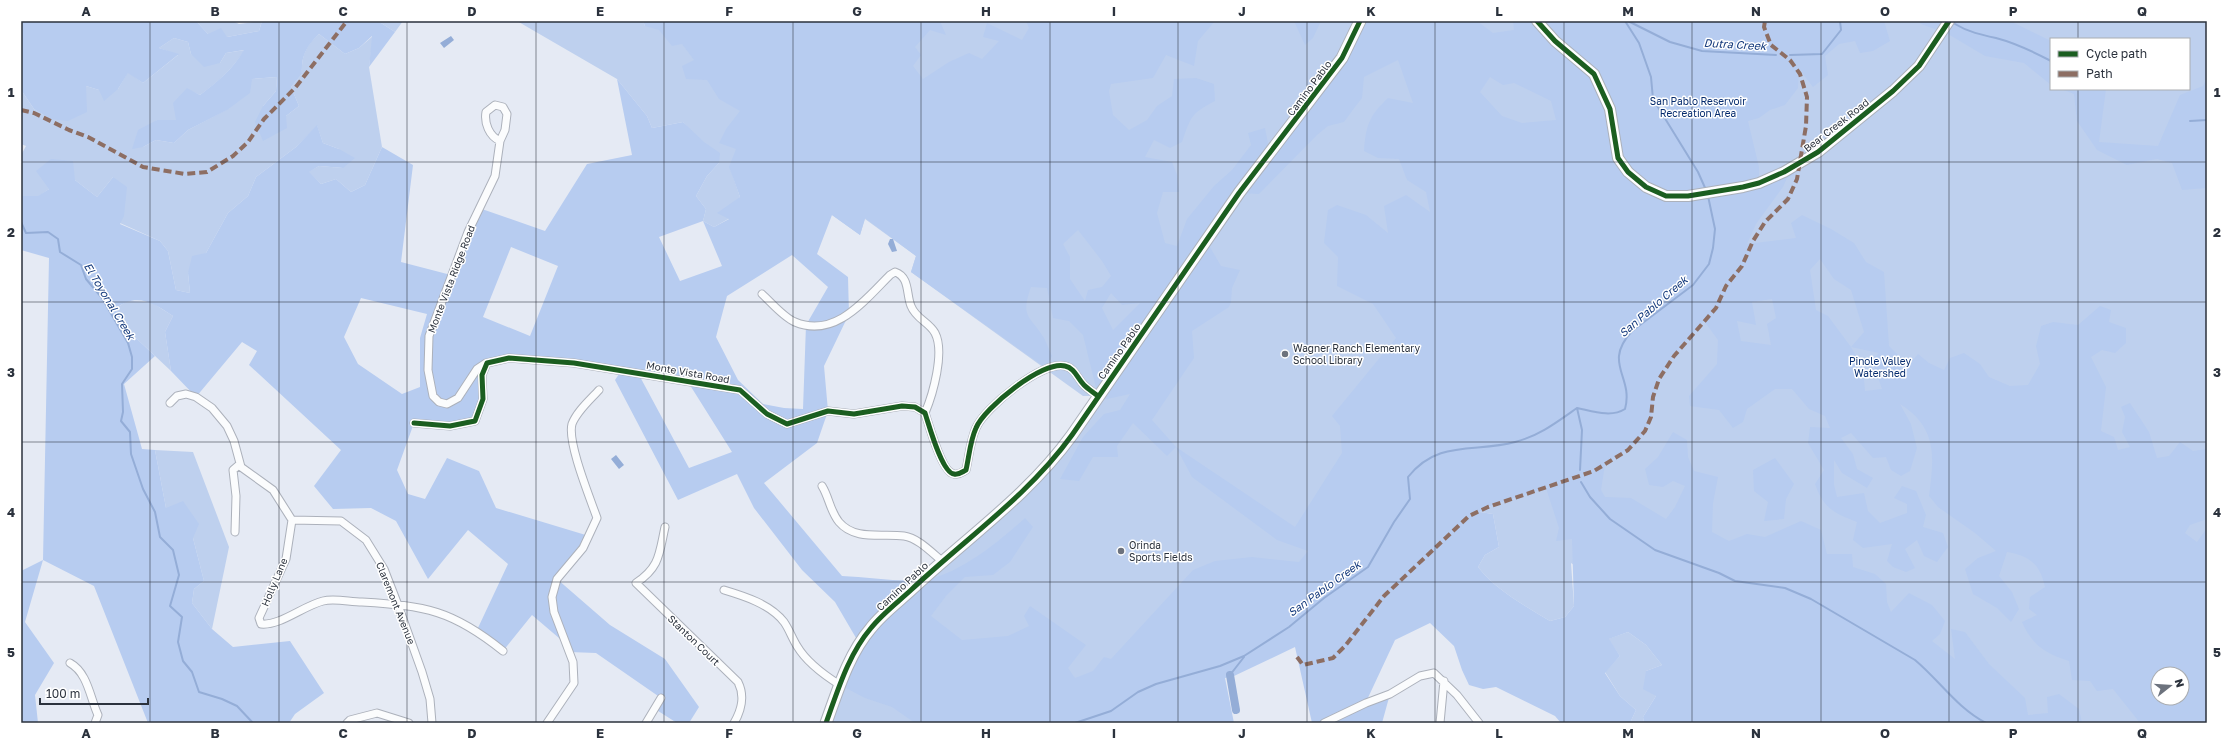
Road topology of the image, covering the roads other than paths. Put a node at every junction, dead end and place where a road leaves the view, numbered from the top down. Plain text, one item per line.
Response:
1 (1360, 21) edge
2 (1538, 21) edge
3 (1950, 21) edge
4 (500, 141) junction
5 (762, 294) dead end
6 (487, 363) junction
7 (599, 390) dead end
8 (1098, 396) junction
9 (170, 403) dead end
10 (925, 413) junction
11 (414, 423) dead end
12 (240, 464) junction
13 (822, 486) dead end
14 (292, 520) junction
15 (665, 528) dead end
16 (235, 532) dead end
17 (942, 561) junction
18 (724, 590) dead end
19 (398, 604) junction
20 (503, 651) dead end
21 (70, 664) dead end
22 (1444, 681) junction
23 (840, 685) junction
24 (661, 698) dead end
25 (95, 723) edge
26 (347, 723) edge
27 (409, 723) edge
28 (432, 723) edge
29 (547, 723) edge
30 (646, 723) edge
31 (734, 723) edge
32 (826, 723) edge
33 (1324, 723) edge
34 (1440, 723) edge
35 (1479, 723) edge

1 - 8 main road, Camino Pablo
2 - 3 street, Bear Creek Road
4 - 4 street, Monte Vista Ridge Road
4 - 6 street, Monte Vista Ridge Road
5 - 10 street
6 - 10 street, Monte Vista Road
6 - 11 street
7 - 29 street
8 - 10 street
8 - 17 main road, Camino Pablo
9 - 12 street
12 - 14 street
12 - 16 street
13 - 17 street
14 - 19 street, Claremont Avenue
14 - 19 street, Holly Lane
15 - 31 street, Stanton Court
17 - 23 main road, Camino Pablo
18 - 23 street
19 - 20 street, Holly Lane
19 - 28 street, Claremont Avenue
21 - 25 street
22 - 33 street
22 - 34 street
22 - 35 street
23 - 32 main road, Camino Pablo
24 - 30 street
26 - 27 street

